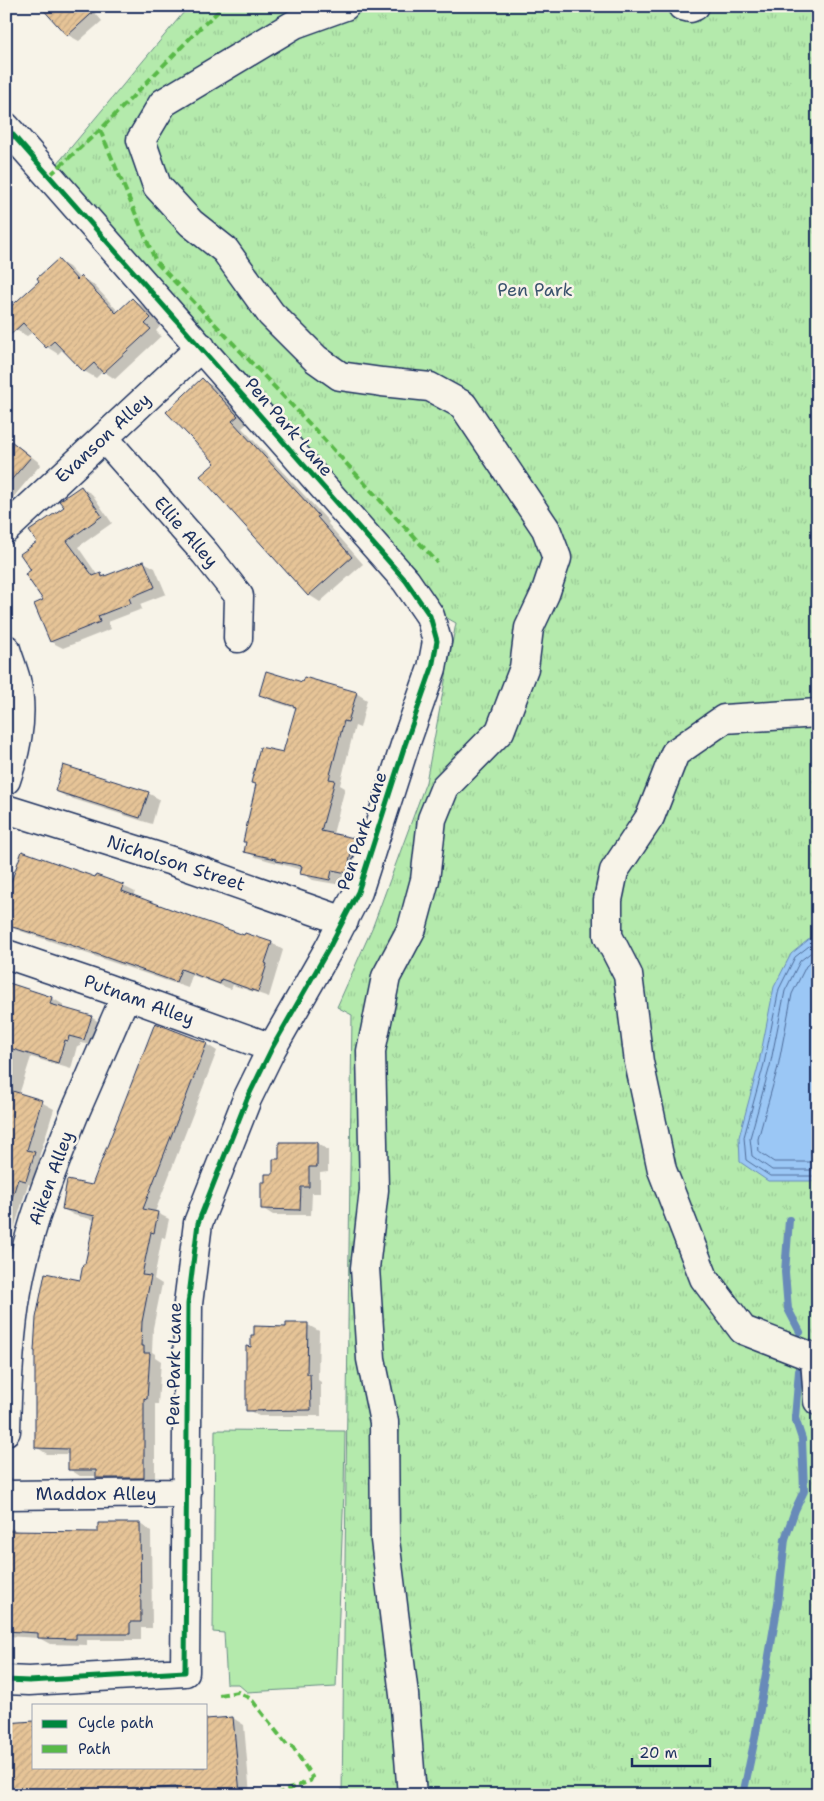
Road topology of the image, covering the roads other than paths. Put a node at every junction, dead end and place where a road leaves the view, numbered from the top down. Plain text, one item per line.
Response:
1 (345, 6) edge
2 (682, 6) edge
3 (695, 6) edge
4 (6, 127) edge
5 (200, 347) junction
6 (104, 438) junction
7 (6, 529) edge
8 (238, 638) dead end
9 (6, 649) edge
10 (818, 713) edge
11 (6, 780) edge
12 (6, 809) edge
13 (344, 921) junction
14 (6, 954) edge
15 (126, 995) junction
16 (272, 1048) junction
17 (818, 1401) edge
18 (6, 1431) edge
19 (187, 1493) junction
20 (6, 1495) edge
21 (6, 1680) edge
22 (412, 1795) edge

1 - 22 street
2 - 3 street
4 - 5 street, Pen Park Lane
5 - 6 street, Evanson Alley
5 - 13 street, Pen Park Lane
6 - 7 street, Evanson Alley
6 - 8 street, Ellie Alley
9 - 11 street
10 - 17 street
12 - 13 street, Nicholson Street
13 - 16 street, Pen Park Lane
14 - 15 street, Putnam Alley
15 - 16 street, Putnam Alley
15 - 18 street, Aiken Alley
16 - 19 street, Pen Park Lane
19 - 20 street, Maddox Alley
19 - 21 street, Pen Park Lane

